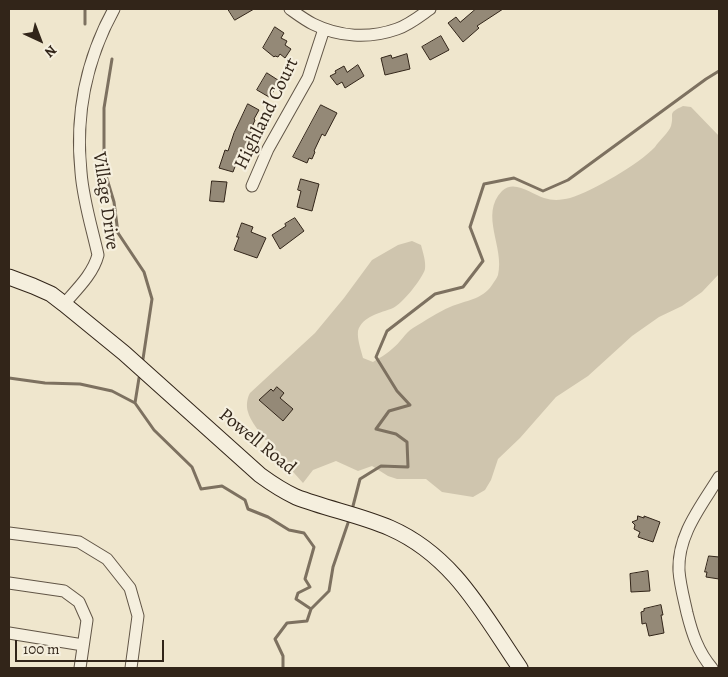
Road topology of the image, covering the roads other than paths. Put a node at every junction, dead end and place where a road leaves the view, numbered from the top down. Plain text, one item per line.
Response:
1 (114, 9) edge
2 (290, 9) edge
3 (430, 9) edge
4 (324, 29) junction
5 (252, 186) dead end
6 (9, 278) edge
7 (64, 304) junction
8 (719, 477) edge
9 (9, 532) edge
10 (9, 583) edge
11 (9, 633) edge
12 (83, 645) junction
13 (80, 668) edge
14 (131, 668) edge
15 (520, 668) edge
16 (712, 668) edge

1 - 7 street, Village Drive
2 - 4 street
3 - 4 street
4 - 5 street, Highland Court
6 - 7 street, Powell Road
7 - 15 street, Powell Road
8 - 16 street
9 - 14 street
10 - 12 street
11 - 12 street
12 - 13 street

